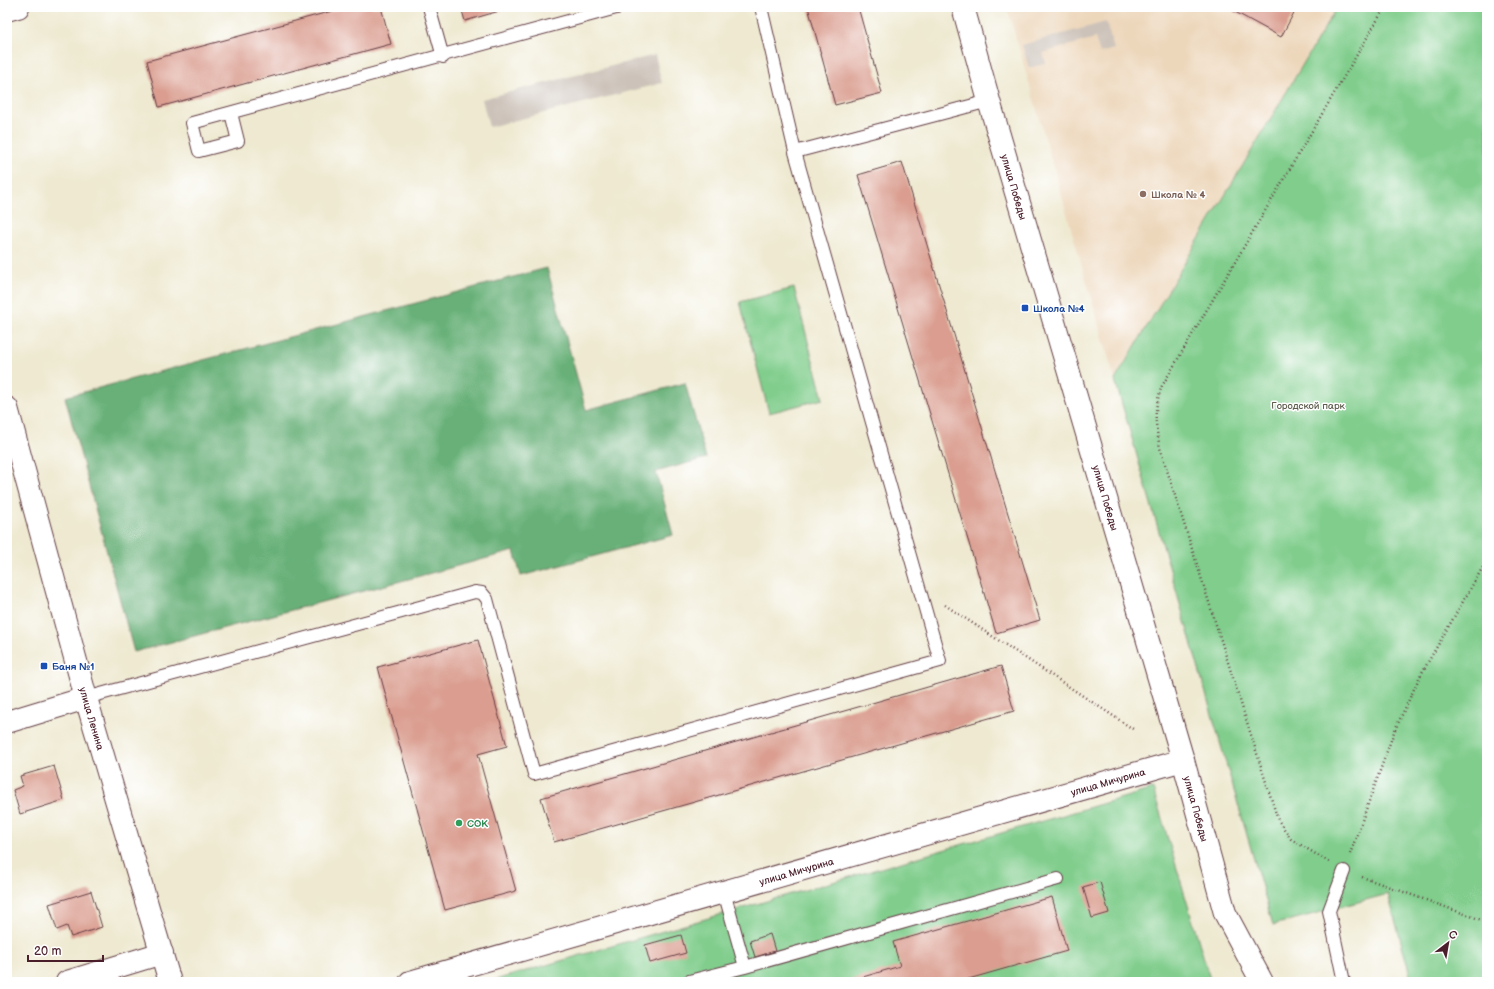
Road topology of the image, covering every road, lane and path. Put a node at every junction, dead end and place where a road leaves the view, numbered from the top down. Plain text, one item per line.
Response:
1 (18, 7) edge
2 (429, 7) edge
3 (620, 7) edge
4 (760, 7) edge
5 (1385, 7) edge
6 (965, 8) edge
7 (7, 10) edge
8 (443, 56) junction
9 (989, 100) junction
10 (231, 113) dead end
11 (795, 152) junction
12 (7, 408) edge
13 (1487, 560) edge
14 (920, 589) junction
15 (86, 698) junction
16 (7, 722) edge
17 (1133, 729) dead end
18 (1183, 760) junction
19 (1344, 871) junction
20 (1058, 878) dead end
21 (724, 892) junction
22 (1487, 922) edge
23 (162, 953) junction
24 (745, 967) junction
25 (689, 981) dead end
26 (67, 982) edge
27 (170, 982) edge
28 (410, 982) edge
29 (1262, 982) edge
30 (1344, 982) edge

1 - 7 street
2 - 8 lane
3 - 8 lane
4 - 11 lane
5 - 19 path
6 - 9 street, улица Победы
8 - 10 lane
9 - 11 lane
9 - 18 street, улица Победы
11 - 14 lane
12 - 15 street, улица Ленина
13 - 19 path
14 - 15 lane
14 - 17 path
15 - 16 street
15 - 23 street, улица Ленина
18 - 21 street, улица Мичурина
18 - 29 street, улица Победы
19 - 22 path
19 - 30 lane
20 - 24 lane
21 - 24 lane
21 - 28 street, улица Мичурина
23 - 26 street
23 - 27 street, улица Ленина
24 - 25 lane

